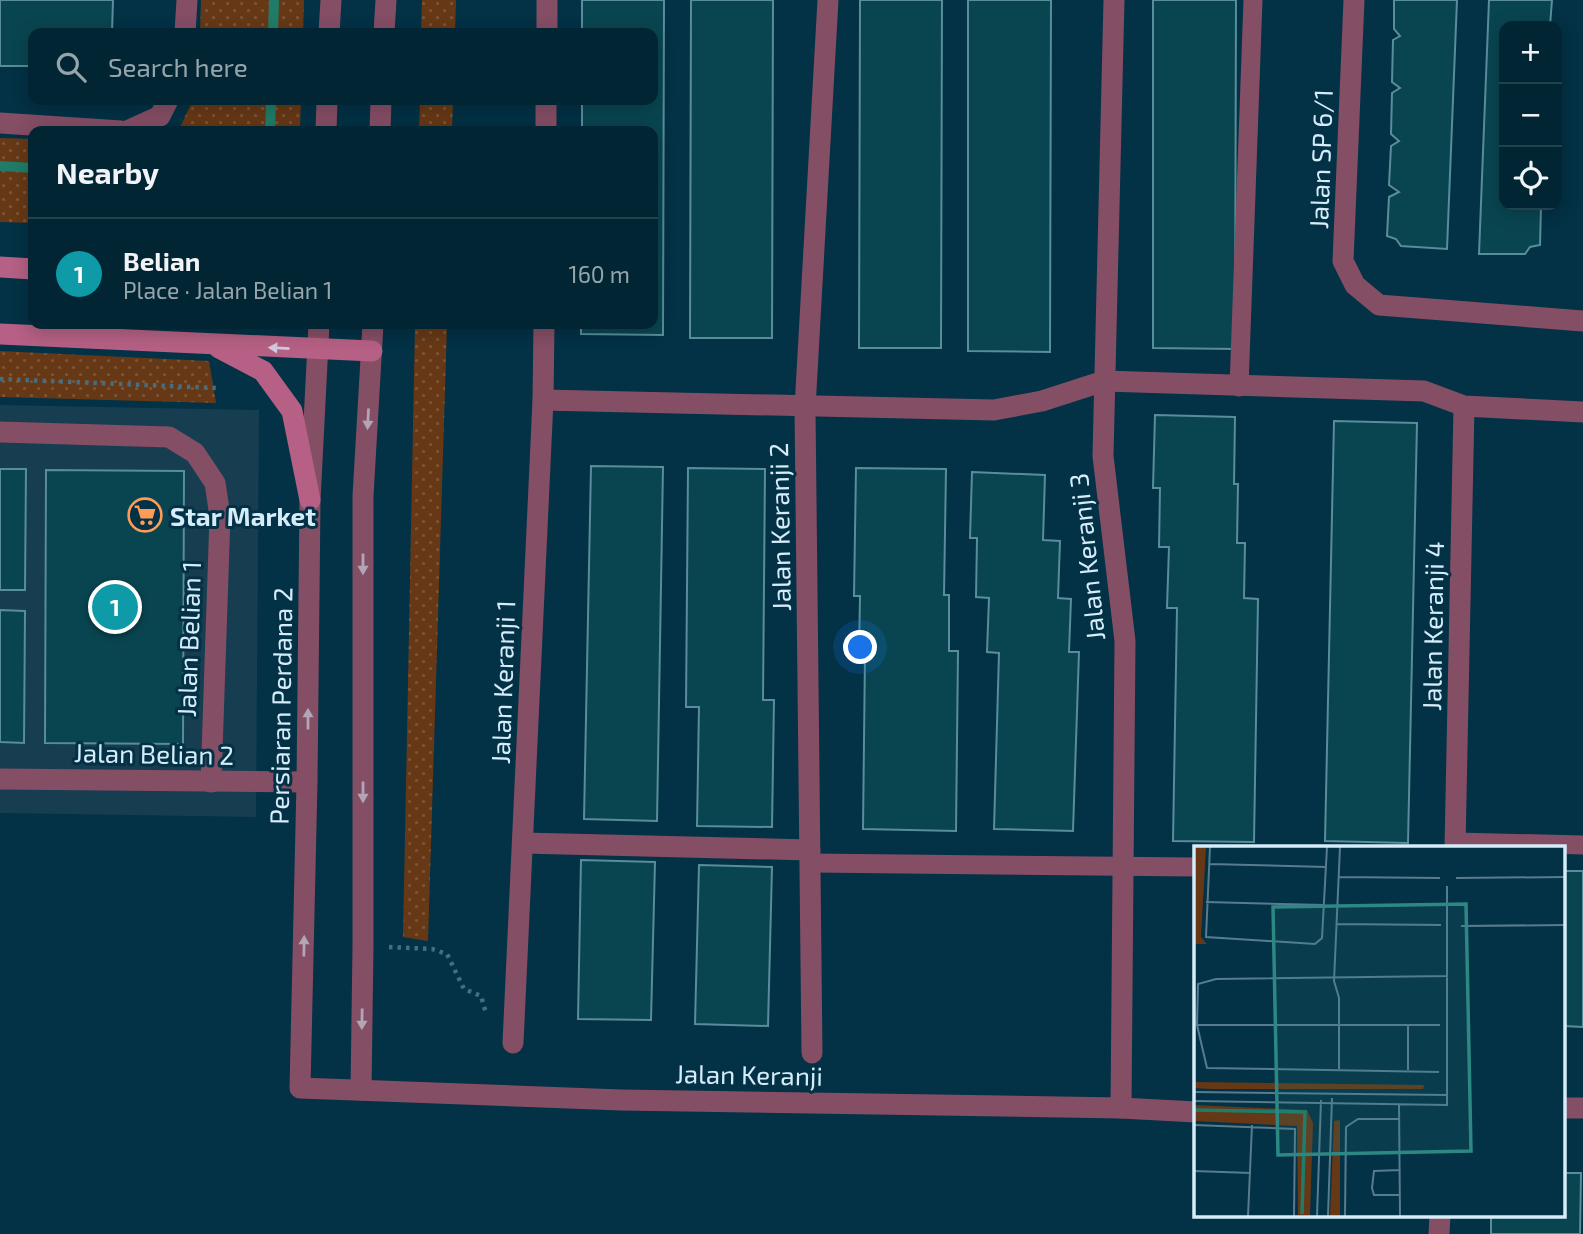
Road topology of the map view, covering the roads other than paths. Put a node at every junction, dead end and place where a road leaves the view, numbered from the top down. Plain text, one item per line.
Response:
1 (187, 0) edge
2 (331, 0) edge
3 (386, 0) edge
4 (547, 0) edge
5 (828, 0) edge
6 (1114, 0) edge
7 (1253, 0) edge
8 (1354, 0) edge
9 (185, 28) edge
10 (329, 28) edge
11 (384, 28) edge
12 (547, 28) edge
13 (327, 105) edge
14 (381, 105) edge
15 (546, 105) edge
16 (164, 108) edge
17 (0, 123) edge
18 (45, 126) edge
19 (135, 126) edge
20 (326, 126) edge
21 (380, 126) edge
22 (546, 126) edge
23 (0, 267) edge
24 (28, 269) edge
25 (1583, 321) edge
26 (319, 329) edge
27 (373, 329) edge
28 (544, 329) edge
29 (0, 334) edge
30 (213, 345) junction
31 (319, 350) junction
32 (372, 351) junction
33 (1104, 381) junction
34 (1240, 387) junction
35 (543, 400) junction
36 (1464, 406) junction
37 (805, 408) junction
38 (1583, 412) edge
39 (0, 432) edge
40 (310, 500) junction
41 (0, 779) edge
42 (211, 782) junction
43 (307, 782) junction
44 (523, 843) junction
45 (1455, 845) edge
46 (1583, 845) edge
47 (810, 857) junction
48 (1124, 867) junction
49 (1194, 867) edge
50 (513, 1043) road end
51 (813, 1053) dead end
52 (300, 1088) joint
53 (361, 1090) junction
54 (1121, 1108) junction
55 (1194, 1112) edge
56 (1440, 1216) edge
57 (1439, 1234) edge

1 - 9 street
2 - 10 street
3 - 11 street
4 - 12 street
5 - 37 street, Jalan Keranji 2
6 - 33 street, Jalan Keranji 3
7 - 34 lane
8 - 25 street, Jalan SP 6/1
13 - 20 street
14 - 21 street
15 - 22 street
16 - 19 street
17 - 18 street
23 - 24 street
26 - 31 street, Persiaran Perdana 2
27 - 32 street
28 - 35 street, Jalan Keranji 1
29 - 30 street
31 -> 30 street
30 - 40 street
31 - 32 street
31 - 40 street, Persiaran Perdana 2
32 -> 53 street
33 - 34 street
33 - 37 street
33 - 48 street, Jalan Keranji 3
34 - 36 street
35 - 37 street
35 - 44 street, Jalan Keranji 1
36 - 38 street
36 - 45 street, Jalan Keranji 4
37 - 47 street, Jalan Keranji 2
39 - 42 street, Jalan Belian 1
43 -> 40 street, Persiaran Perdana 2
41 - 42 street, Jalan Belian 2
42 - 43 street, Jalan Belian 2
52 -> 43 street, Persiaran Perdana 2
44 - 47 street
44 - 50 street, Jalan Keranji 1
45 - 46 lane
47 - 48 lane
47 - 51 street, Jalan Keranji 2
48 - 49 lane
48 - 54 street, Jalan Keranji 3
52 - 53 street, Jalan Keranji
53 - 54 street, Jalan Keranji
54 - 55 street, Jalan Keranji
56 - 57 street

